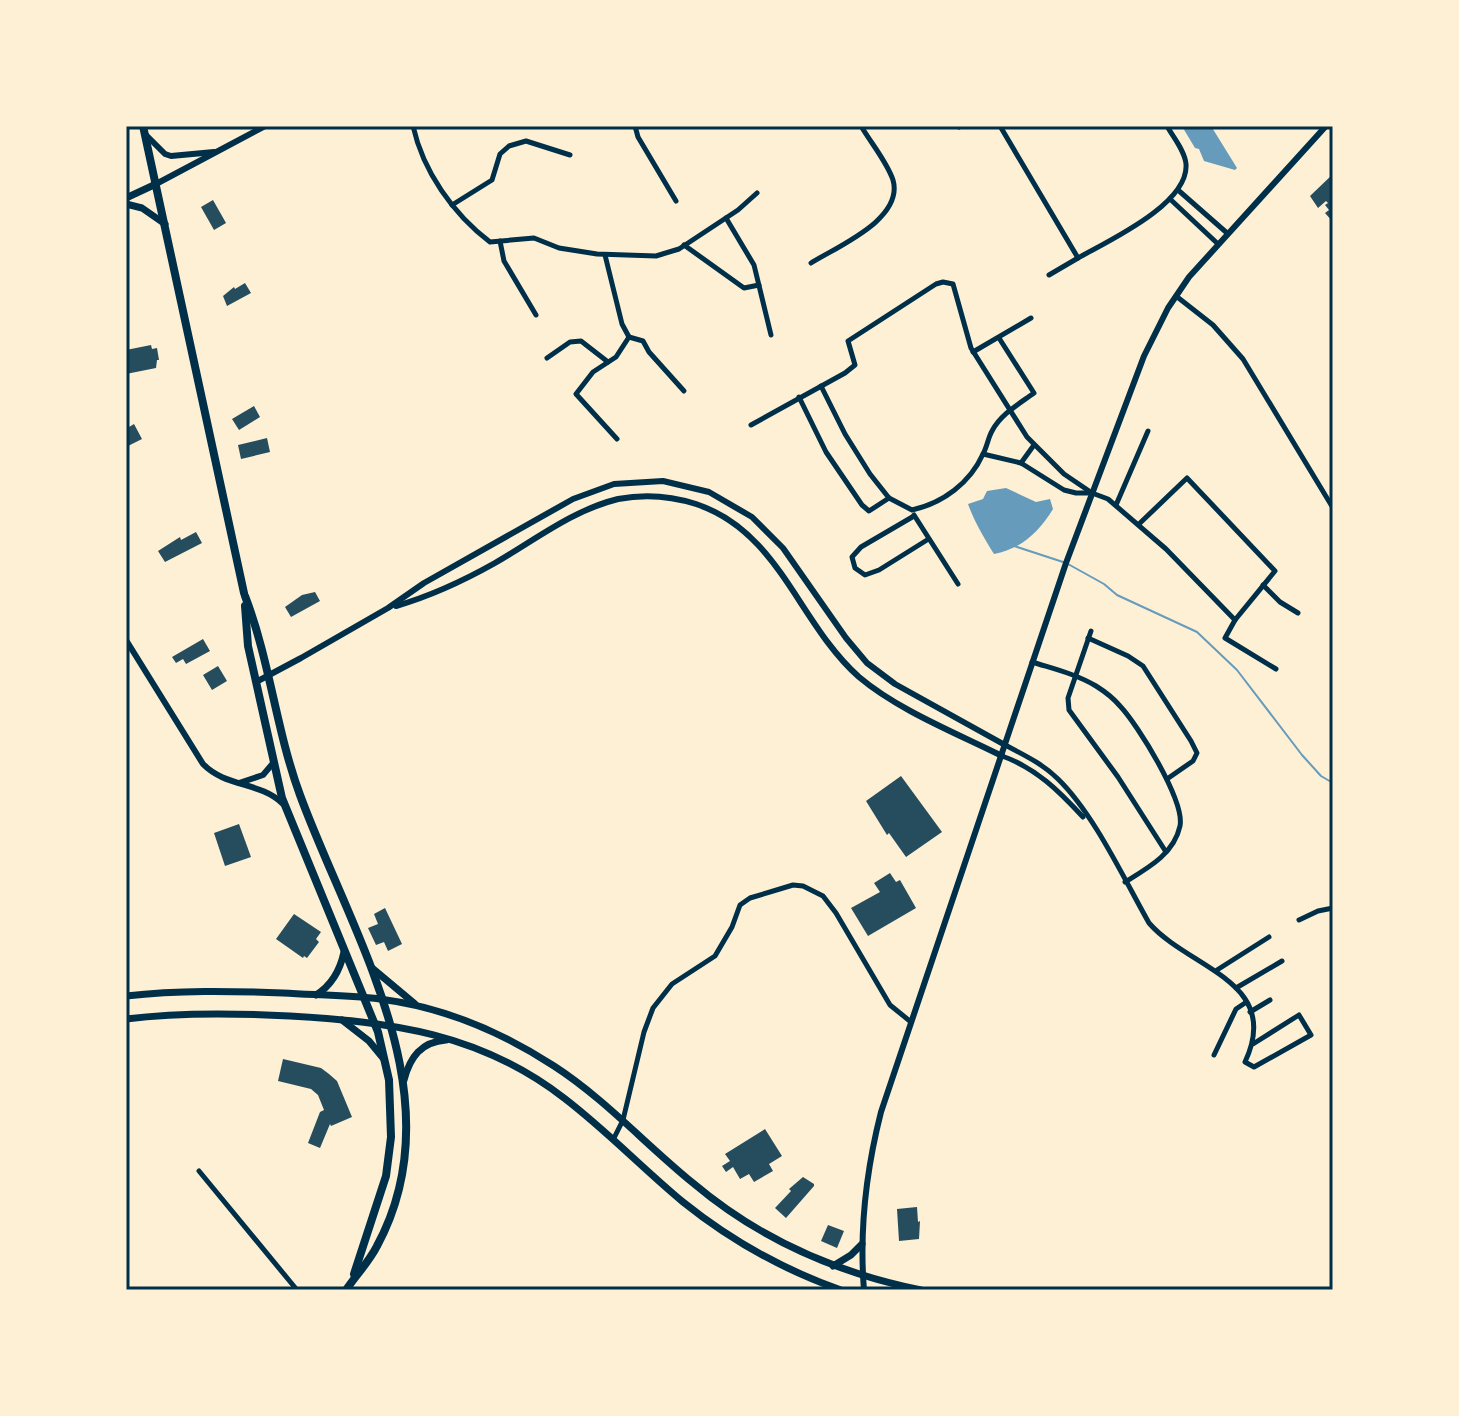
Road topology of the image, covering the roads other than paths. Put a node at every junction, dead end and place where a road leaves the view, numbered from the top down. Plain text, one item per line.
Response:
1 (265, 126) edge
2 (413, 126) edge
3 (635, 126) edge
4 (861, 126) edge
5 (1000, 126) edge
6 (1167, 126) edge
7 (1326, 126) edge
8 (144, 130) edge
9 (221, 151) junction
10 (570, 155) dead end
11 (156, 184) junction
12 (1178, 190) junction
13 (757, 193) dead end
14 (1170, 199) junction
15 (126, 201) edge
16 (676, 201) dead end
17 (1194, 204) junction
18 (452, 205) junction
19 (1185, 213) junction
20 (726, 218) junction
21 (165, 224) junction
22 (1227, 233) junction
23 (500, 241) junction
24 (1218, 244) junction
25 (684, 245) junction
26 (605, 255) junction
27 (1078, 258) junction
28 (811, 263) dead end
29 (1049, 275) dead end
30 (759, 285) junction
31 (1176, 296) junction
32 (536, 315) dead end
33 (1031, 318) dead end
34 (771, 335) dead end
35 (629, 337) junction
36 (999, 338) junction
37 (973, 352) junction
38 (547, 358) dead end
39 (608, 362) junction
40 (821, 386) junction
41 (684, 391) dead end
42 (799, 397) junction
43 (1010, 410) junction
44 (751, 425) dead end
45 (1148, 431) dead end
46 (617, 439) dead end
47 (1034, 445) junction
48 (983, 454) junction
49 (1021, 463) junction
50 (1092, 493) junction
51 (889, 498) junction
52 (1116, 505) junction
53 (1333, 508) edge
54 (913, 513) junction
55 (1139, 524) junction
56 (927, 540) junction
57 (958, 584) dead end
58 (1263, 585) junction
59 (244, 594) junction
60 (388, 608) junction
61 (1298, 613) dead end
62 (1235, 620) junction
63 (126, 640) edge
64 (1032, 662) junction
65 (1276, 669) dead end
66 (269, 675) junction
67 (1075, 676) junction
68 (256, 682) junction
69 (1005, 745) junction
70 (1002, 756) junction
71 (274, 762) junction
72 (1167, 779) junction
73 (239, 783) junction
74 (285, 806) junction
75 (1094, 827) junction
76 (1166, 852) junction
77 (1125, 882) junction
78 (1333, 908) edge
79 (1299, 920) dead end
80 (1269, 937) dead end
81 (344, 952) junction
82 (1282, 961) dead end
83 (370, 966) junction
84 (1217, 970) junction
85 (1236, 988) junction
86 (316, 995) junction
87 (362, 997) junction
88 (128, 998) edge
89 (383, 999) junction
90 (1270, 1000) dead end
91 (1245, 1003) junction
92 (420, 1007) junction
93 (1250, 1012) junction
94 (341, 1018) junction
95 (126, 1019) edge
96 (373, 1022) junction
97 (911, 1022) junction
98 (392, 1025) junction
99 (452, 1039) junction
100 (1253, 1044) junction
101 (1214, 1055) dead end
102 (386, 1063) junction
103 (404, 1082) junction
104 (623, 1120) junction
105 (613, 1140) junction
106 (199, 1171) dead end
107 (377, 1209) junction
108 (383, 1233) junction
109 (862, 1244) junction
110 (833, 1266) junction
111 (863, 1276) junction
112 (348, 1286) edge
113 (297, 1290) edge
114 (841, 1290) edge
115 (864, 1290) edge
116 (921, 1290) edge

1 - 9 street
2 - 18 street
3 - 16 street
4 - 28 street
5 - 27 street
6 - 12 street
7 - 22 street
8 - 9 street
8 - 11 highway
9 - 11 street
10 - 18 street
11 - 15 main road
11 - 21 highway
12 - 14 street
12 - 17 street
13 - 20 street
14 - 19 street
14 - 27 street
15 - 21 main road
17 - 19 street
17 - 22 street
18 - 23 street
19 - 24 street
20 - 25 street
20 - 30 street
21 - 59 highway
22 - 24 street
23 - 26 street
23 - 32 street
24 - 31 street
25 - 26 street
25 - 30 street
26 - 35 street
27 - 29 street
30 - 34 street
31 - 50 street
31 - 53 street
33 - 36 street
35 - 39 street
35 - 41 street
36 - 37 street
36 - 43 street
37 - 40 street
37 - 43 street
38 - 39 street
39 - 46 street
40 - 42 street
40 - 51 street
42 - 44 street
42 - 51 street
43 - 47 street
43 - 48 street
45 - 52 street
47 - 49 street
47 - 50 street
48 - 49 street
48 - 54 street
49 - 50 street
50 - 52 street
50 - 64 street
51 - 54 street
52 - 55 street
54 - 56 street
54 - 56 street
55 - 58 street
55 - 62 street
56 - 57 street
58 - 61 street
58 - 62 street
59 - 66 highway
59 - 68 highway
60 - 66 street
60 - 69 street
60 - 70 street
62 - 65 street
63 - 73 street
64 - 67 street
64 - 69 street
66 - 68 street
66 - 83 highway
67 - 72 street
67 - 72 street
67 - 76 street
68 - 71 highway
69 - 70 street
69 - 75 street
70 - 75 street
70 - 97 street
71 - 73 street
71 - 74 highway
72 - 76 street
73 - 74 street
74 - 81 highway
75 - 77 street
76 - 77 street
77 - 84 street
78 - 79 street
80 - 84 street
81 - 86 main road
81 - 87 highway
82 - 85 street
83 - 89 highway
83 - 92 main road
84 - 85 street
85 - 91 street
86 - 87 main road
86 - 88 main road
87 - 89 main road
87 - 96 highway
89 - 92 main road
89 - 98 highway
90 - 93 street
91 - 93 street
91 - 101 street
92 - 104 main road
93 - 100 street
94 - 95 main road
94 - 96 main road
94 - 102 main road
96 - 98 main road
96 - 102 highway
97 - 104 street
97 - 109 street
98 - 99 main road
98 - 103 highway
99 - 103 main road
99 - 105 main road
100 - 100 street
102 - 107 highway
103 - 108 highway
104 - 105 street
104 - 110 main road
105 - 114 main road
106 - 113 street
107 - 108 highway
107 - 112 highway
108 - 112 highway
109 - 110 main road
109 - 111 street
110 - 111 main road
111 - 115 street
111 - 116 main road

